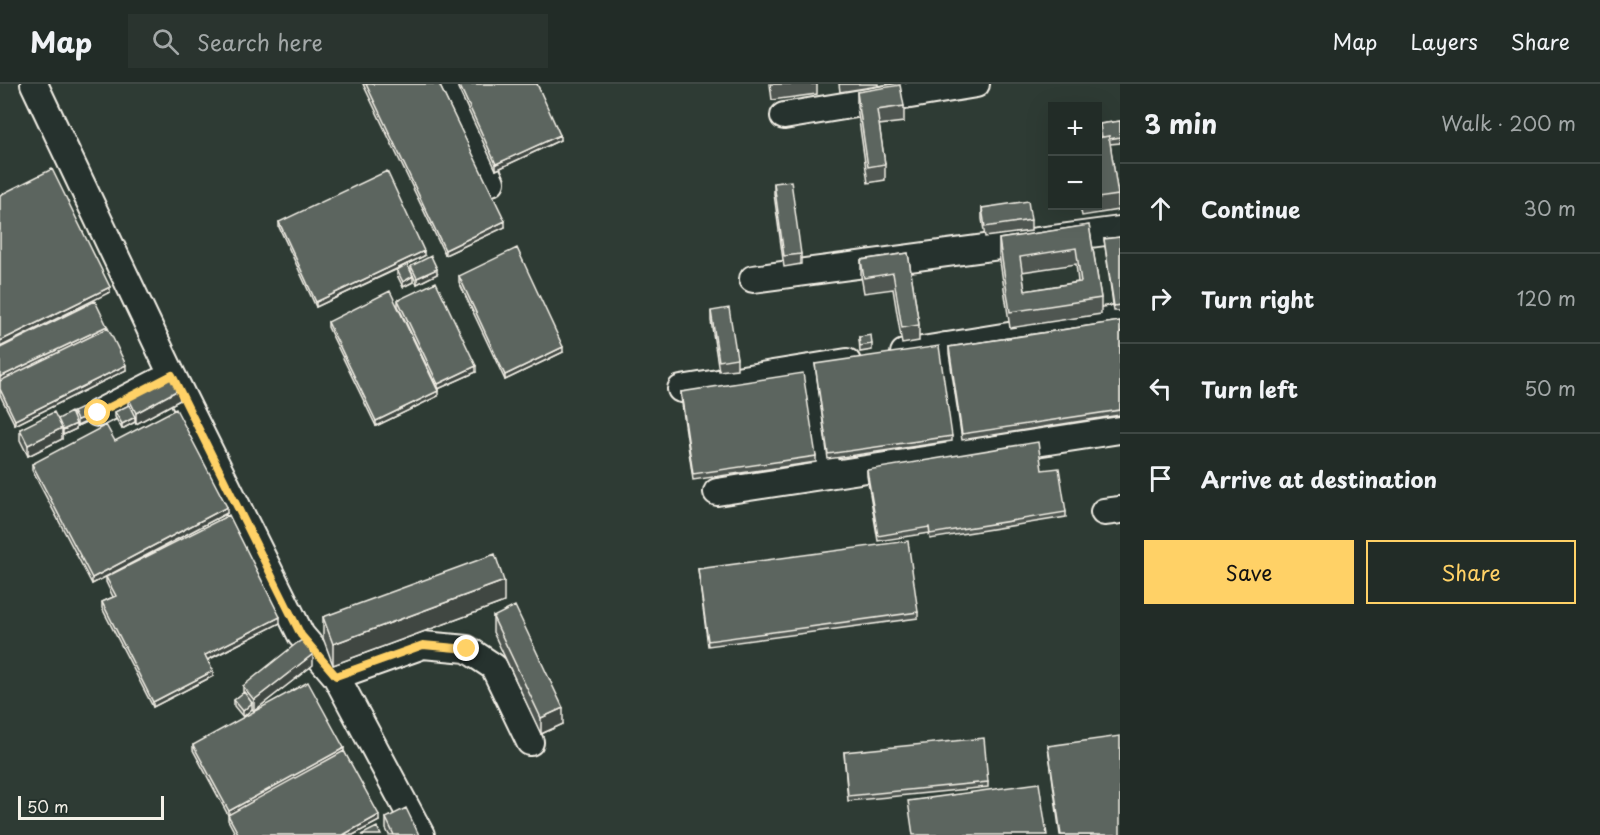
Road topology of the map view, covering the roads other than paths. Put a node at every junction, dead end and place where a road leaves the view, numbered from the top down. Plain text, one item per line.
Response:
1 (34, 84) edge
2 (447, 84) edge
3 (976, 84) edge
4 (784, 116) dead end
5 (491, 182) dead end
6 (1120, 230) edge
7 (753, 279) dead end
8 (1120, 318) edge
9 (945, 346) junction
10 (810, 368) junction
11 (172, 375) junction
12 (681, 389) edge
13 (98, 413) dead end
14 (1120, 430) edge
15 (960, 447) dead end
16 (825, 464) dead end
17 (717, 492) dead end
18 (336, 676) junction
19 (530, 741) dead end
20 (421, 835) edge

1 - 11 lane
2 - 5 lane
3 - 4 lane
6 - 7 lane
8 - 9 lane
9 - 10 lane
9 - 15 lane
10 - 12 lane
10 - 16 lane
11 - 13 lane
11 - 18 lane
14 - 17 lane
18 - 19 lane
18 - 20 lane

